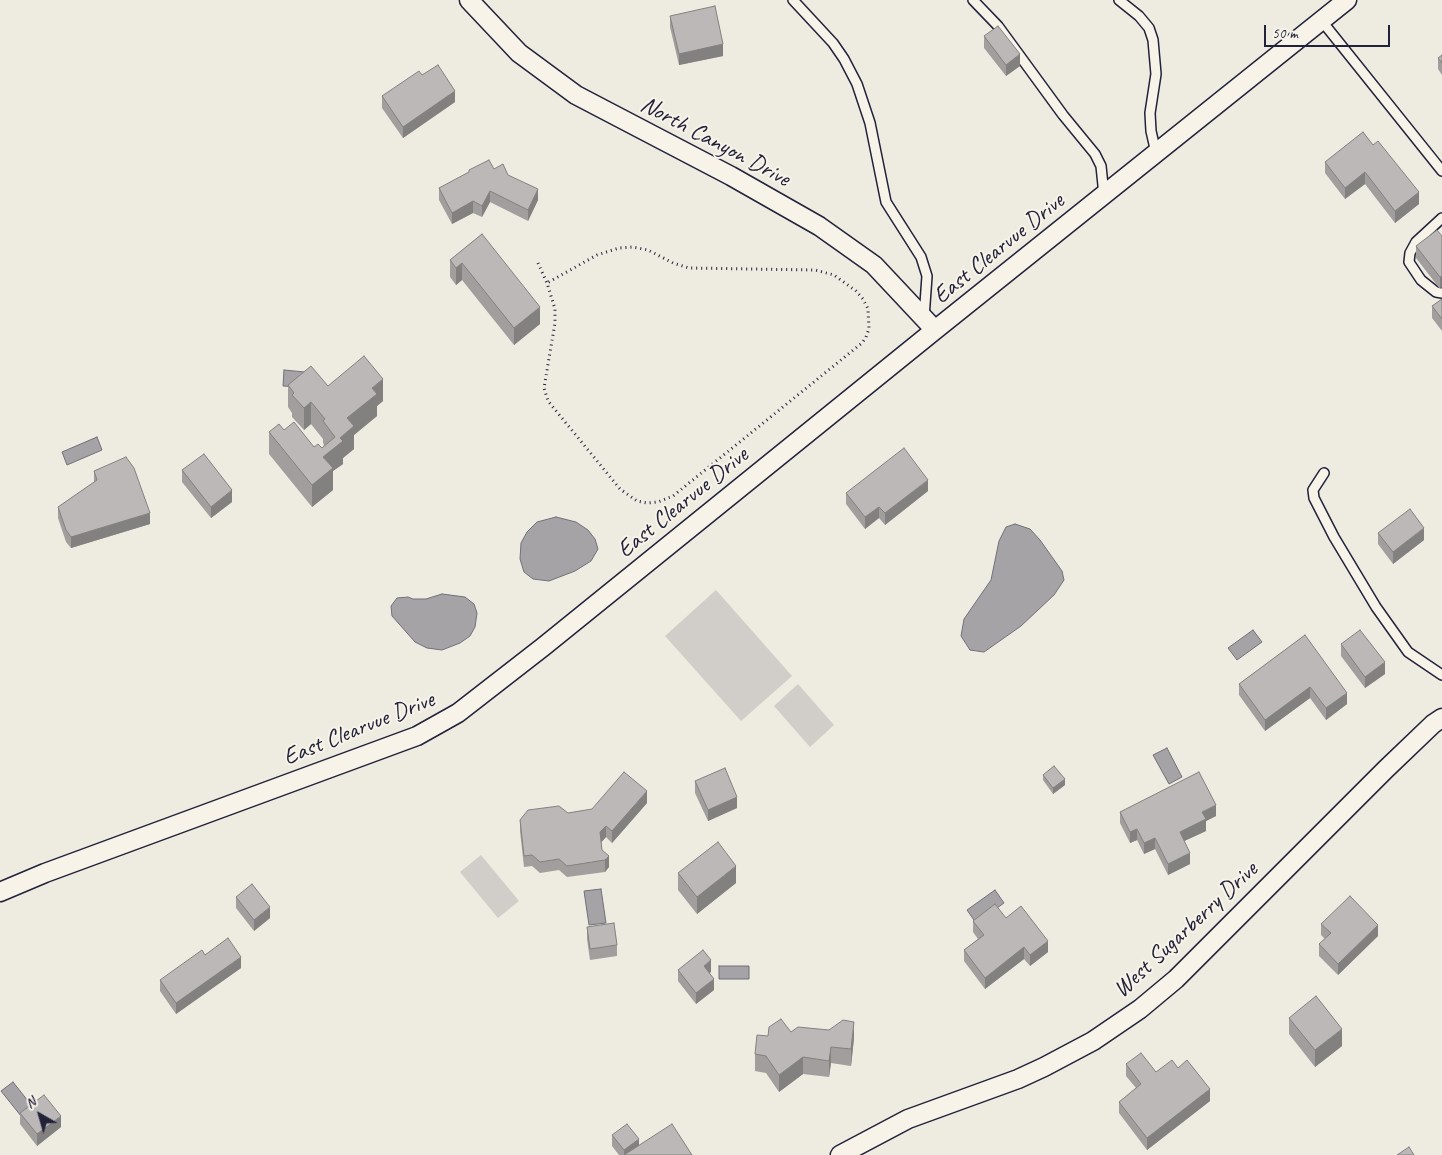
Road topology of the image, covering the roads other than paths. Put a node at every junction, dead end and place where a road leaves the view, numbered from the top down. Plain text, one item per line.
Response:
1 (469, 0) edge
2 (794, 0) edge
3 (973, 0) edge
4 (1119, 0) edge
5 (1347, 0) edge
6 (1321, 20) junction
7 (1156, 154) junction
8 (1442, 171) edge
9 (1104, 196) junction
10 (1442, 218) edge
11 (1442, 293) edge
12 (929, 324) junction
13 (1324, 473) dead end
14 (1442, 675) edge
15 (1442, 718) edge
16 (0, 892) edge
17 (840, 1155) edge

1 - 12 street, North Canyon Drive
2 - 12 lane
3 - 9 lane
4 - 7 lane
5 - 6 street, East Clearvue Drive
6 - 7 street, East Clearvue Drive
6 - 8 lane
7 - 9 street, East Clearvue Drive
9 - 12 street, East Clearvue Drive
10 - 11 lane
12 - 16 street, East Clearvue Drive
13 - 14 lane
15 - 17 street, West Sugarberry Drive

